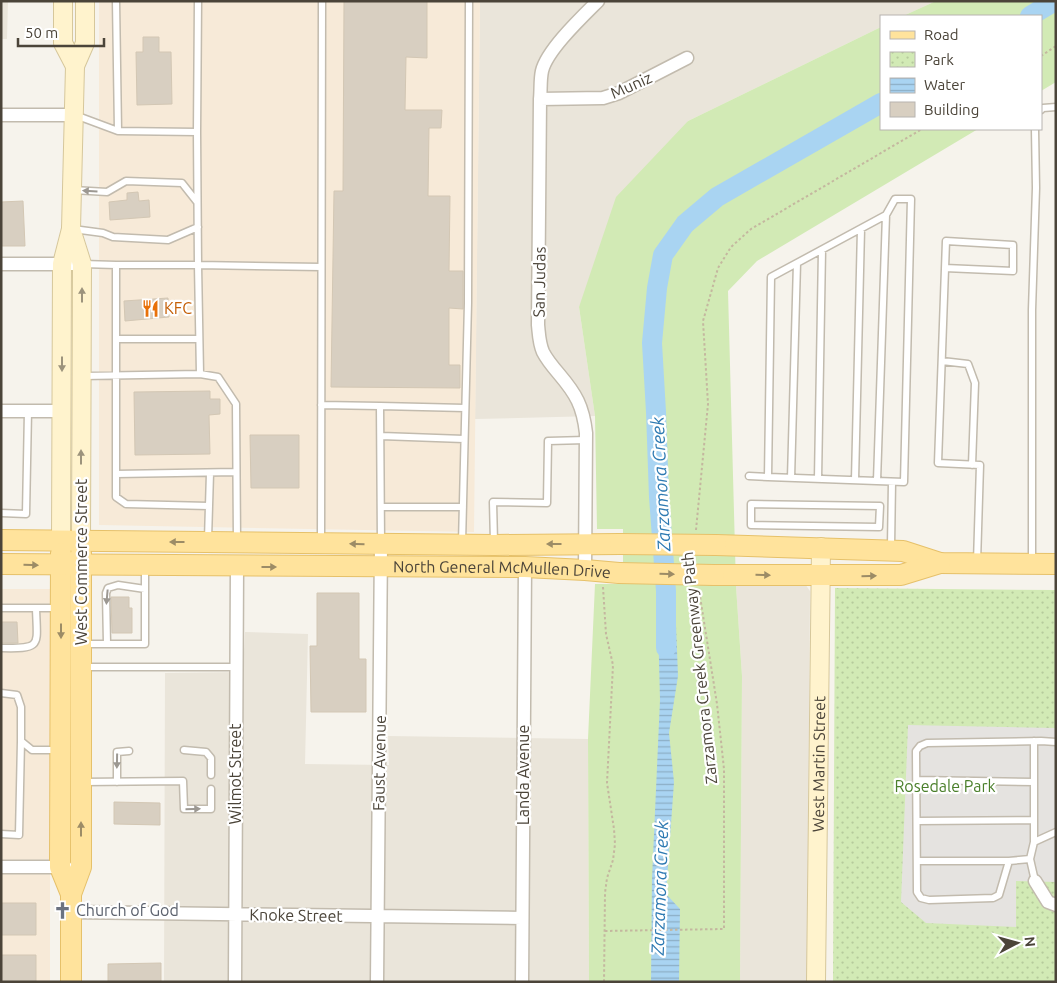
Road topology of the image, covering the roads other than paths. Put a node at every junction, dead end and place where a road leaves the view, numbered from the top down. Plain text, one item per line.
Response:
1 (63, 1) edge
2 (85, 1) edge
3 (116, 1) edge
4 (198, 1) edge
5 (322, 1) edge
6 (469, 1) edge
7 (598, 1) edge
8 (687, 58) dead end
9 (75, 66) junction
10 (540, 99) junction
11 (1056, 107) edge
12 (1042, 109) edge
13 (1, 115) edge
14 (73, 115) junction
15 (1035, 130) edge
16 (118, 131) junction
17 (197, 132) junction
18 (73, 190) junction
19 (198, 202) junction
20 (886, 216) junction
21 (198, 227) junction
22 (72, 229) junction
23 (861, 229) junction
24 (822, 250) junction
25 (797, 263) junction
26 (1, 264) edge
27 (62, 264) junction
28 (82, 264) junction
29 (116, 265) junction
30 (198, 265) junction
31 (321, 267) junction
32 (945, 268) junction
33 (116, 339) junction
34 (199, 339) junction
35 (942, 361) junction
36 (200, 374) junction
37 (116, 375) junction
38 (82, 376) junction
39 (321, 405) junction
40 (380, 406) junction
41 (465, 408) junction
42 (1, 411) edge
43 (28, 411) junction
44 (62, 411) junction
45 (381, 436) junction
46 (464, 438) junction
47 (586, 440) junction
48 (972, 465) junction
49 (210, 472) junction
50 (236, 472) junction
51 (116, 474) junction
52 (749, 476) dead end
53 (768, 477) junction
54 (791, 478) junction
55 (818, 479) junction
56 (855, 480) junction
57 (878, 481) junction
58 (892, 482) junction
59 (209, 506) junction
60 (381, 507) junction
61 (462, 507) junction
62 (1, 513) edge
63 (880, 522) junction
64 (892, 524) junction
65 (1, 540) edge
66 (71, 541) junction
67 (208, 542) junction
68 (237, 542) junction
69 (321, 543) junction
70 (381, 544) junction
71 (462, 544) junction
72 (585, 544) junction
73 (494, 545) junction
74 (821, 547) junction
75 (891, 551) junction
76 (940, 563) junction
77 (977, 563) junction
78 (1032, 563) junction
79 (1, 564) edge
80 (1056, 564) edge
81 (71, 565) junction
82 (145, 566) junction
83 (237, 566) junction
84 (381, 567) junction
85 (525, 567) junction
86 (585, 570) junction
87 (820, 576) junction
88 (145, 589) junction
89 (1, 608) edge
90 (36, 608) junction
91 (61, 608) junction
92 (81, 644) junction
93 (107, 644) junction
94 (1, 648) edge
95 (82, 667) junction
96 (236, 667) junction
97 (1, 693) edge
98 (21, 741) junction
99 (1034, 741) junction
100 (1056, 742) edge
101 (60, 750) junction
102 (184, 750) dead end
103 (129, 751) dead end
104 (211, 775) dead end
105 (916, 780) junction
106 (81, 782) junction
107 (117, 782) junction
108 (1034, 782) junction
109 (211, 789) dead end
110 (1034, 820) junction
111 (917, 821) junction
112 (1056, 832) edge
113 (1, 834) edge
114 (1034, 842) junction
115 (1030, 859) junction
116 (1009, 861) junction
117 (917, 862) junction
118 (60, 867) junction
119 (81, 867) junction
120 (1, 868) edge
121 (1035, 882) joint
122 (71, 903) junction
123 (1056, 905) edge
124 (235, 914) junction
125 (377, 916) junction
126 (522, 918) junction
127 (70, 982) edge
128 (235, 982) edge
129 (377, 982) edge
130 (522, 982) edge
131 (816, 982) edge

1 - 9 main road, West Commerce Street
2 - 9 main road, West Commerce Street
3 - 16 lane
4 - 17 lane
5 - 31 lane
6 - 41 lane
7 - 10 street, San Judas
8 - 10 street, Muniz
9 - 14 main road, West Commerce Street
10 - 47 street, San Judas
11 - 12 lane
13 - 14 street
14 - 16 lane
14 - 18 main road, West Commerce Street
15 - 78 lane
16 - 17 lane
17 - 19 lane
19 -> 18 lane
18 - 22 main road, West Commerce Street
19 - 21 lane
20 - 23 lane
20 - 57 lane
20 - 58 lane
21 - 22 lane
21 - 30 lane
22 - 27 main road, West Commerce Street
22 - 28 main road, West Commerce Street
23 - 24 lane
23 - 56 lane
24 - 25 lane
24 - 55 lane
25 - 53 lane
25 - 54 lane
26 - 27 street
27 - 28 street
27 -> 44 main road, West Commerce Street
28 - 29 lane
38 -> 28 main road, West Commerce Street
29 - 30 lane
29 - 33 lane
30 - 31 lane
30 - 34 lane
31 - 39 lane
32 - 32 lane
32 - 35 lane
33 - 34 lane
33 - 37 lane
34 - 36 lane
35 - 48 lane
35 - 48 lane
36 - 37 lane
36 - 50 lane
37 - 38 lane
37 - 51 lane
66 -> 38 main road, West Commerce Street
39 - 40 lane
39 - 69 lane
40 - 41 lane
40 - 45 lane
41 - 46 lane
42 - 43 street
43 - 44 street
43 - 62 lane
44 - 66 main road, West Commerce Street
45 - 46 lane
45 - 60 lane
46 - 61 lane
47 - 72 street, San Judas
47 - 73 lane
48 - 77 lane
49 - 50 lane
49 - 51 lane
49 - 59 lane
50 - 68 lane
51 - 59 lane
52 - 53 lane
53 - 54 lane
54 - 55 lane
55 - 56 lane
56 - 57 lane
57 - 58 lane
58 - 64 lane
59 - 67 lane
60 - 61 lane
60 - 70 lane
61 - 71 lane
63 - 63 lane
63 - 64 lane
64 - 75 lane
65 - 66 main road, North General McMullen Drive
67 -> 66 main road, North General McMullen Drive
66 - 81 main road, West Commerce Street
67 - 68 main road, North General McMullen Drive
68 - 69 main road, North General McMullen Drive
70 -> 69 main road, North General McMullen Drive
70 - 71 main road, North General McMullen Drive
70 - 84 street, Faust Avenue
71 - 73 main road, North General McMullen Drive
72 -> 73 main road, North General McMullen Drive
72 - 74 main road, North General McMullen Drive, bridge
72 - 86 street, San Judas
74 - 75 main road, North General McMullen Drive
74 - 87 main road, West Martin Street
75 - 76 main road, North General McMullen Drive
76 - 77 main road, North General McMullen Drive
87 -> 76 main road, North General McMullen Drive
77 - 78 main road, North General McMullen Drive
78 - 80 main road, North General McMullen Drive
79 -> 81 main road, North General McMullen Drive
81 - 82 main road, North General McMullen Drive
81 - 91 main road, West Commerce Street
81 - 92 main road, West Commerce Street
82 - 83 main road, North General McMullen Drive
82 - 88 lane
83 -> 84 main road, North General McMullen Drive
83 - 96 street, Wilmot Street
84 - 85 main road, North General McMullen Drive
84 - 125 street, Faust Avenue
85 - 86 main road, North General McMullen Drive
85 - 126 street, Landa Avenue
86 -> 87 main road, North General McMullen Drive, bridge
87 - 131 main road, West Martin Street
88 - 93 lane
88 -> 93 lane
89 - 90 lane
90 - 91 lane
90 - 94 lane
91 -> 101 main road, West Commerce Street
92 - 93 lane
92 - 95 main road, West Commerce Street
95 - 96 lane
95 - 106 main road, West Commerce Street
96 - 124 street, Wilmot Street
97 - 98 lane
98 - 101 lane
98 - 113 lane
99 - 100 lane
99 - 105 lane
99 - 108 lane
101 - 118 main road, West Commerce Street
102 - 104 lane
103 -> 107 lane
105 - 108 lane
105 - 111 lane
106 - 107 lane
119 -> 106 main road, West Commerce Street
107 -> 109 lane
108 - 110 lane
110 - 111 lane
110 - 114 lane
111 - 117 lane
112 - 114 lane
114 - 115 lane
115 - 116 lane
115 - 121 lane
116 - 117 lane
116 - 117 lane
118 - 119 street
118 - 120 street
118 - 122 main road, West Commerce Street
119 - 122 main road, West Commerce Street
121 - 123 street
122 - 124 street, Knoke Street
122 - 127 main road, West Commerce Street
124 - 125 street, Knoke Street
124 - 128 street, Wilmot Street
125 - 126 street, Knoke Street
125 - 129 street, Faust Avenue
126 - 130 street, Landa Avenue

